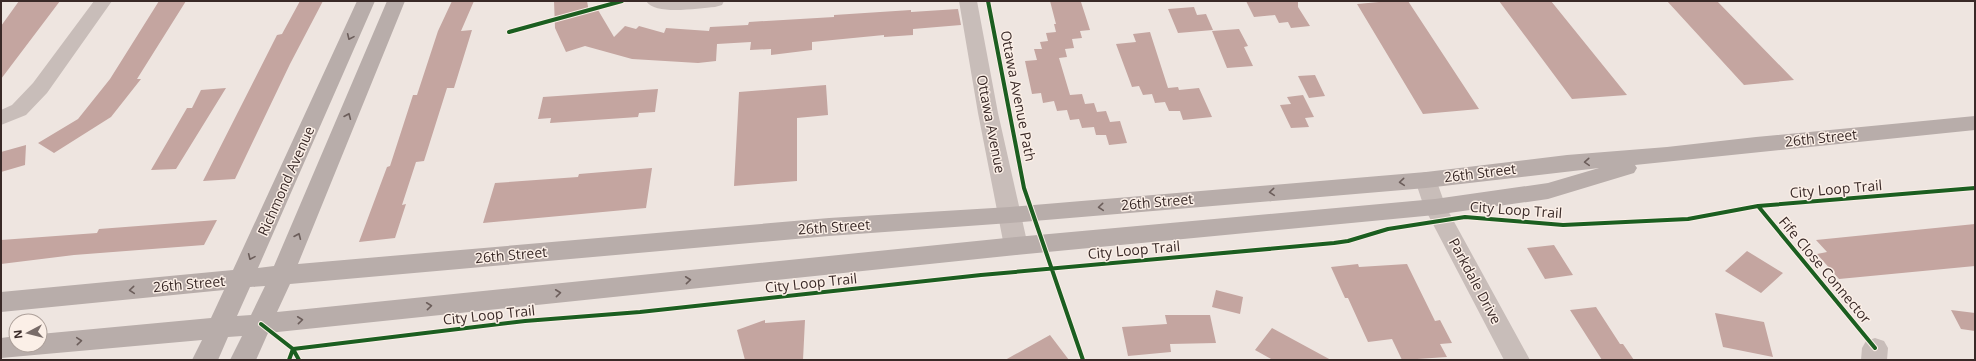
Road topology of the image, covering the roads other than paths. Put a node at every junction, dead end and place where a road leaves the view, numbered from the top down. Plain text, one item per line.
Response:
1 (103, 1) edge
2 (366, 1) edge
3 (396, 1) edge
4 (655, 1) edge
5 (715, 1) edge
6 (968, 1) edge
7 (1, 118) edge
8 (1975, 124) edge
9 (1667, 155) junction
10 (1426, 180) junction
11 (1435, 207) junction
12 (1010, 215) junction
13 (1016, 246) junction
14 (282, 275) junction
15 (242, 279) junction
16 (1, 302) edge
17 (261, 324) junction
18 (220, 328) junction
19 (48, 343) edge
20 (205, 360) edge
21 (243, 360) edge
22 (1517, 360) edge

1 - 7 street
2 -> 15 street, Richmond Avenue
14 -> 3 street
4 - 5 street
6 - 12 street, Ottawa Avenue
8 - 9 street, 26th Street
9 -> 10 street, 26th Street
9 - 11 street, 26th Street
10 - 11 street, Parkdale Drive
10 -> 12 street, 26th Street
11 - 13 street, 26th Street
11 - 22 street, Parkdale Drive
12 - 13 street, Ottawa Avenue
12 - 14 street, 26th Street
17 -> 13 street, 26th Street
14 - 15 street, 26th Street
14 - 17 street
15 -> 16 street, 26th Street
15 - 18 street, Richmond Avenue
17 - 18 street, 26th Street
17 - 21 street
19 -> 18 street, 26th Street
18 - 20 street, Richmond Avenue

